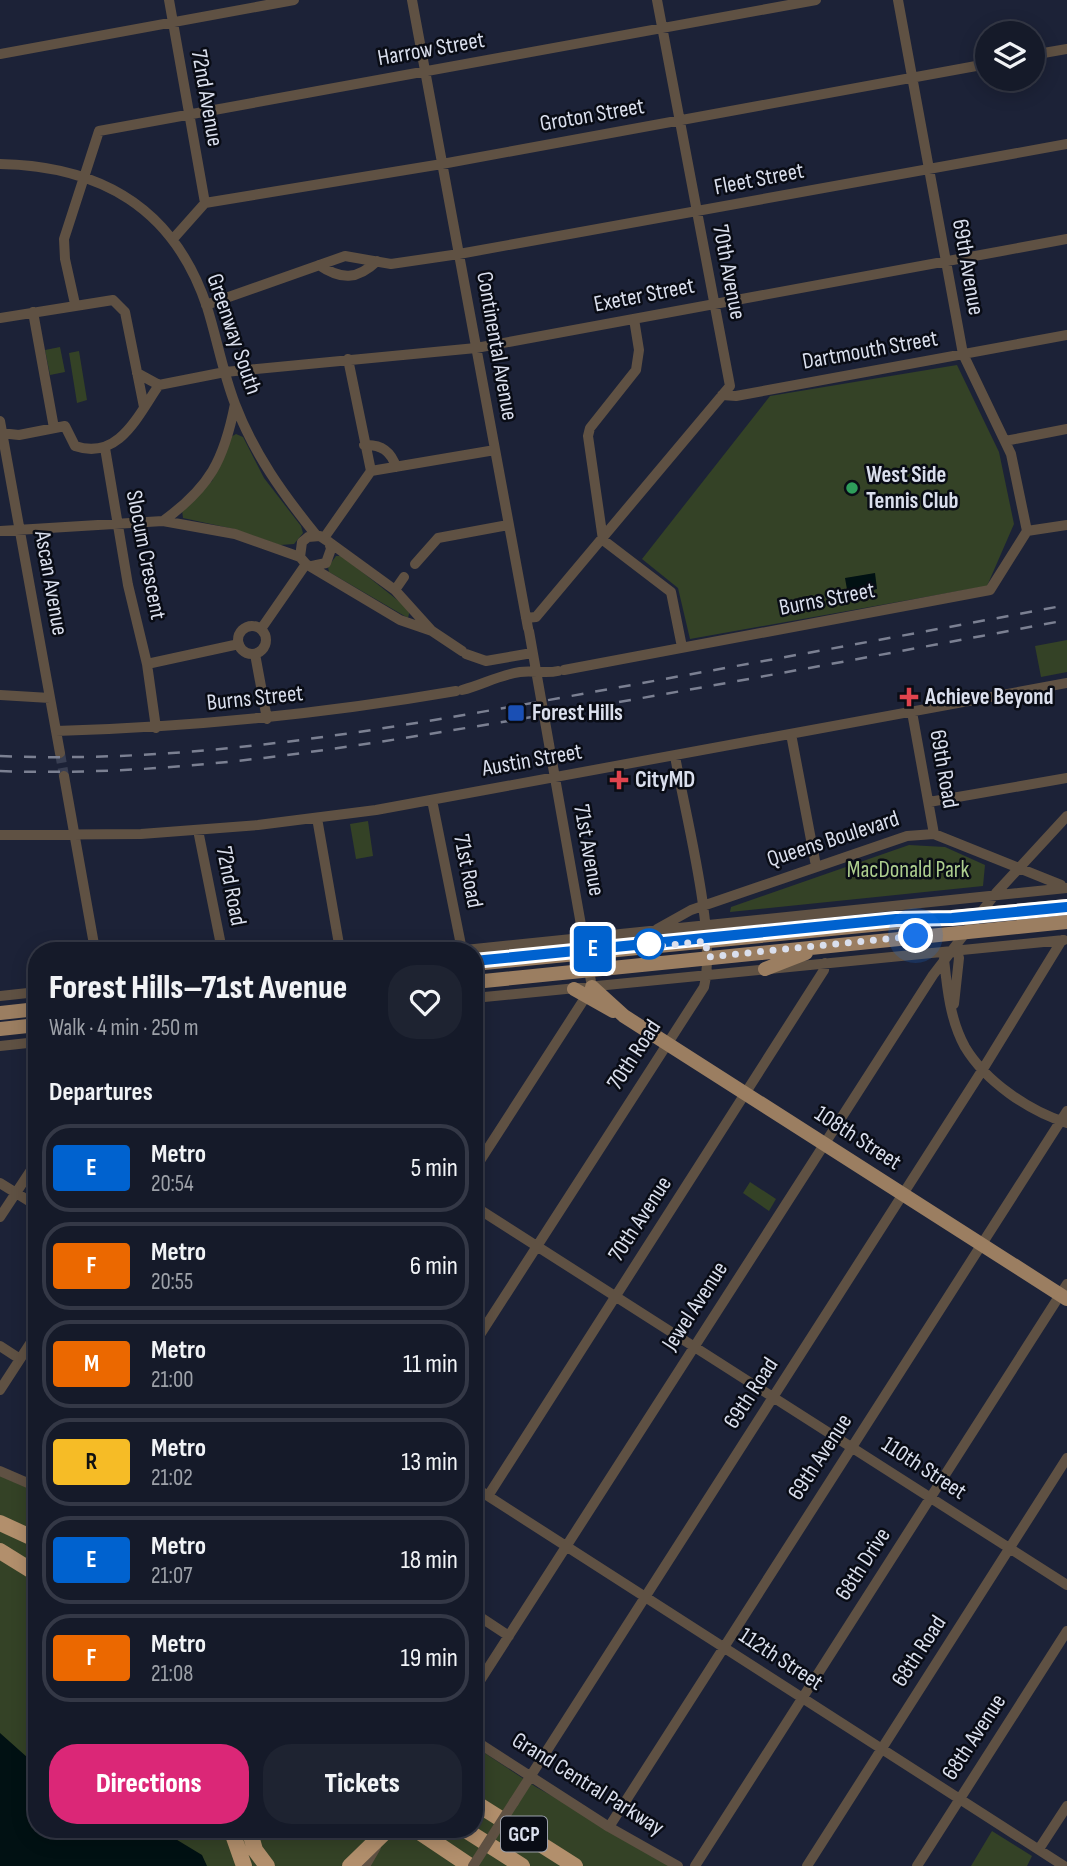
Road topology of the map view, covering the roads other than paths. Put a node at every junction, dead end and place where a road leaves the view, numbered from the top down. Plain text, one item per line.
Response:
1 (169, 0) edge
2 (295, 0) edge
3 (412, 0) edge
4 (657, 0) edge
5 (816, 0) edge
6 (898, 0) edge
7 (173, 22) junction
8 (662, 28) junction
9 (1067, 49) edge
10 (1045, 53) edge
11 (0, 54) edge
12 (975, 66) edge
13 (425, 72) junction
14 (913, 78) junction
15 (187, 115) junction
16 (680, 120) junction
17 (1067, 144) edge
18 (0, 164) edge
19 (442, 164) junction
20 (929, 169) junction
21 (83, 174) junction
22 (205, 203) junction
23 (696, 212) junction
24 (173, 239) junction
25 (1067, 239) edge
26 (459, 254) junction
27 (377, 261) junction
28 (946, 261) junction
29 (319, 265) junction
30 (75, 304) junction
31 (713, 304) junction
32 (206, 305) junction
33 (33, 312) junction
34 (0, 318) edge
35 (634, 319) junction
36 (1067, 335) edge
37 (476, 348) junction
38 (963, 354) junction
39 (348, 359) junction
40 (225, 372) junction
41 (136, 373) junction
42 (159, 385) junction
43 (722, 396) junction
44 (235, 404) junction
45 (144, 407) junction
46 (0, 421) edge
47 (54, 428) junction
48 (1067, 429) edge
49 (1, 433) edge
50 (1005, 441) junction
51 (364, 445) junction
52 (105, 448) junction
53 (495, 450) junction
54 (396, 467) junction
55 (371, 471) junction
56 (163, 521) junction
57 (1067, 524) edge
58 (118, 525) junction
59 (508, 525) junction
60 (0, 531) edge
61 (20, 531) junction
62 (1027, 531) junction
63 (323, 538) junction
64 (603, 540) junction
65 (306, 563) junction
66 (415, 564) dead end
67 (404, 577) dead end
68 (395, 590) junction
69 (528, 626) junction
70 (261, 629) junction
71 (432, 631) junction
72 (239, 643) junction
73 (682, 647) junction
74 (533, 653) junction
75 (255, 654) junction
76 (481, 660) junction
77 (147, 664) junction
78 (536, 673) junction
79 (485, 681) junction
80 (1067, 683) edge
81 (0, 695) edge
82 (50, 698) junction
83 (912, 712) junction
84 (267, 719) junction
85 (156, 728) junction
86 (56, 731) junction
87 (791, 734) junction
88 (60, 753) tunnel mouth
89 (675, 756) junction
90 (64, 776) tunnel mouth
91 (555, 778) junction
92 (1067, 778) edge
93 (432, 800) junction
94 (929, 802) junction
95 (1067, 816) edge
96 (317, 818) junction
97 (198, 830) junction
98 (934, 834) junction
99 (0, 835) edge
100 (75, 835) junction
101 (816, 866) junction
102 (1018, 869) junction
103 (1067, 888) edge
104 (996, 893) junction
105 (702, 906) junction
106 (1067, 906) edge
107 (981, 914) junction
108 (1067, 922) edge
109 (655, 930) junction
110 (969, 932) junction
111 (705, 933) junction
112 (584, 936) junction
113 (1064, 940) edge
114 (94, 942) edge
115 (220, 942) edge
116 (339, 942) edge
117 (461, 942) edge
118 (832, 945) junction
119 (483, 948) edge
120 (956, 948) junction
121 (586, 954) junction
122 (707, 957) junction
123 (944, 959) junction
124 (825, 962) junction
125 (483, 963) edge
126 (765, 969) junction
127 (589, 970) junction
128 (706, 973) junction
129 (483, 981) edge
130 (584, 990) junction
131 (28, 993) edge
132 (0, 996) edge
133 (483, 997) edge
134 (28, 1010) edge
135 (0, 1013) edge
136 (954, 1017) junction
137 (28, 1026) edge
138 (0, 1029) edge
139 (28, 1043) edge
140 (667, 1043) junction
141 (0, 1046) edge
142 (983, 1069) junction
143 (745, 1093) junction
144 (1065, 1118) edge
145 (824, 1143) junction
146 (483, 1155) edge
147 (28, 1175) edge
148 (0, 1183) edge
149 (17, 1193) junction
150 (903, 1194) junction
151 (28, 1200) edge
152 (483, 1212) edge
153 (0, 1217) edge
154 (982, 1244) junction
155 (537, 1246) junction
156 (1065, 1293) edge
157 (615, 1296) junction
158 (483, 1329) edge
159 (0, 1346) edge
160 (28, 1347) edge
161 (694, 1347) junction
162 (20, 1359) junction
163 (0, 1390) edge
164 (773, 1397) junction
165 (852, 1447) junction
166 (1067, 1458) edge
167 (0, 1472) edge
168 (28, 1483) edge
169 (483, 1493) edge
170 (488, 1496) junction
171 (931, 1497) junction
172 (0, 1523) edge
173 (28, 1536) edge
174 (566, 1546) junction
175 (0, 1548) edge
176 (1009, 1548) junction
177 (28, 1559) edge
178 (28, 1568) edge
179 (1067, 1585) edge
180 (645, 1597) junction
181 (483, 1619) edge
182 (1067, 1632) edge
183 (509, 1636) junction
184 (724, 1647) junction
185 (483, 1676) edge
186 (803, 1698) junction
187 (483, 1746) edge
188 (881, 1748) junction
189 (531, 1776) junction
190 (960, 1798) junction
191 (1067, 1806) edge
192 (483, 1808) edge
193 (609, 1827) junction
194 (234, 1838) edge
195 (251, 1838) edge
196 (378, 1838) edge
197 (381, 1838) edge
198 (429, 1838) edge
199 (478, 1838) edge
200 (1039, 1849) junction
201 (244, 1866) edge
202 (267, 1866) edge
203 (350, 1866) edge
204 (365, 1866) edge
205 (471, 1866) edge
206 (522, 1866) edge
207 (575, 1866) edge
208 (678, 1866) edge
209 (695, 1866) edge
210 (807, 1866) edge
211 (917, 1866) edge
212 (1064, 1866) edge

1 - 7 street, 72nd Avenue
2 - 7 street
3 - 13 street
4 - 8 street, 70th Avenue
5 - 8 street, Harrow Street
6 - 14 street, 69th Avenue
7 - 11 street
7 - 15 street, 72nd Avenue
8 - 13 street, Harrow Street
8 - 16 street, 70th Avenue
9 - 10 street
12 - 14 street, Groton Street
13 - 15 street, Harrow Street
13 - 19 street, Continental Avenue
14 - 16 street, Groton Street
14 - 20 street, 69th Avenue
15 - 21 street, Harrow Street
15 - 22 street, 72nd Avenue
16 - 19 street, Groton Street
16 - 23 street, 70th Avenue
17 - 20 street, Fleet Street
18 - 21 street, Greenway South
19 - 22 street, Groton Street
19 - 26 street, Continental Avenue
20 - 23 street, Fleet Street
20 - 28 street, 69th Avenue
21 - 24 street, Greenway South
21 - 30 street
22 - 24 street
23 - 26 street, Fleet Street
23 - 31 street, 70th Avenue
24 - 32 street, Greenway South
25 - 28 street, Exeter Street
26 - 27 street, Fleet Street
26 - 37 street, Continental Avenue
27 - 29 street, Fleet Street
27 - 29 street
28 - 31 street, Exeter Street
28 - 38 street, 69th Avenue
29 - 32 street, Fleet Street
30 - 33 street
30 - 41 street
31 - 35 street, Exeter Street
31 - 43 street, 70th Avenue
32 - 40 street, Greenway South
33 - 34 street
33 - 47 street
35 - 37 street, Exeter Street
35 - 64 street
36 - 38 street, Dartmouth Street
37 - 39 street, Exeter Street
37 - 53 street, Continental Avenue
38 - 43 street, Dartmouth Street
38 - 50 street, 69th Avenue
39 - 40 street, Exeter Street
39 - 51 street
40 - 42 street
40 - 44 street, Greenway South
41 - 42 street
41 - 45 street
42 - 45 street
43 - 64 street
44 - 56 street
44 - 63 street, Greenway South
45 - 52 street
46 - 49 street, Ascan Avenue
47 - 49 street
47 - 52 street
48 - 50 street
49 - 61 street, Ascan Avenue
50 - 62 street, 69th Avenue
51 - 54 street
51 - 55 street
52 - 58 street, Slocum Crescent
53 - 54 street
53 - 59 street, Continental Avenue
54 - 55 street
55 - 63 street
56 - 58 street
56 - 65 street
57 - 62 street
58 - 61 street
58 - 77 street, Slocum Crescent
59 - 66 street
59 - 69 street, Continental Avenue
60 - 61 street
61 - 82 street, Ascan Avenue
62 - 73 street, Burns Street
63 - 65 street
63 - 65 street
63 - 68 street, Greenway South
64 - 69 street
64 - 73 street
65 - 70 street
65 - 71 street
67 - 68 street
68 - 71 street, Greenway South
69 - 74 street, Continental Avenue
70 - 72 street
70 - 75 street
71 - 76 street
72 - 75 street
72 - 77 street
73 - 78 street, Burns Street
74 - 76 street
74 - 78 street, 71st Avenue
75 - 84 street
76 - 79 street
77 - 85 street, Slocum Crescent
78 - 79 street, Burns Street
78 - 91 street, 71st Avenue
79 - 84 street, Burns Street
80 - 83 street, Austin Street
81 - 82 street
82 - 86 street, Ascan Avenue
83 - 87 street, Austin Street
83 - 94 street, 69th Road
84 - 85 street, Burns Street
85 - 86 street, Burns Street
86 - 88 street, Ascan Avenue
87 - 89 street, Austin Street
87 - 101 street
89 - 91 street, Austin Street
89 - 105 street, 70th Road
90 - 100 street
91 - 93 street, Austin Street
91 - 112 street, 71st Avenue
92 - 94 street
93 - 96 street, Austin Street
93 - 117 street, 71st Road
94 - 98 street, 69th Road
95 - 102 street, Jewel Avenue
96 - 97 street, Austin Street
96 - 116 street
97 - 100 street, Austin Street
97 - 115 street, 72nd Road
98 - 101 street, Queens Boulevard
98 - 102 street, Queens Boulevard
99 - 100 street, Austin Street
100 - 114 street
101 - 105 street, Queens Boulevard
102 - 103 street, Queens Boulevard
102 - 104 street, Jewel Avenue
103 - 104 street, Queens Boulevard
104 - 107 street, Jewel Avenue
104 - 111 street, Queens Boulevard
105 - 109 street, Queens Boulevard
105 - 111 street, 70th Road
106 - 107 main road, Queens Boulevard
107 - 110 street, Jewel Avenue
107 - 111 main road, Queens Boulevard
108 - 110 main road
109 - 111 street, Queens Boulevard
109 - 112 street, Queens Boulevard
110 - 118 main road
110 - 120 street, Jewel Avenue
111 - 121 main road, Queens Boulevard
111 - 122 street, 70th Road
112 - 119 street, Queens Boulevard
112 - 121 street, 71st Avenue
113 - 120 street
113 - 142 street, 69th Road
118 - 122 main road
118 - 126 main road
120 - 123 street, Jewel Avenue
120 - 124 street
120 - 136 street
121 - 125 main road, Queens Boulevard
121 - 127 street, 71st Avenue
122 - 127 main road
122 - 128 street, 70th Road
123 - 136 street
123 - 145 street, Jewel Avenue
124 - 126 street
124 - 143 street, 70th Avenue
126 - 128 street
127 - 129 main road
127 - 130 street, 71st Avenue
128 - 130 street
128 - 140 street, 70th Road
130 - 133 street
130 - 140 main road, 108th Street
130 - 146 street
131 - 132 street
134 - 135 main road
136 - 142 street
137 - 138 main road
139 - 141 street
140 - 143 main road, 108th Street
140 - 155 street, 70th Road
142 - 144 street
142 - 150 street, 69th Road
143 - 145 main road, 108th Street
143 - 157 street, 70th Avenue
144 - 154 street, 69th Avenue
145 - 150 main road, 108th Street
145 - 161 street, Jewel Avenue
147 - 149 street
148 - 149 street
149 - 151 street
149 - 153 street
150 - 154 main road, 108th Street
150 - 164 street, 69th Road
152 - 155 street, 110th Street
154 - 156 main road, 108th Street
154 - 165 street, 69th Avenue
155 - 157 street, 110th Street
155 - 158 street, 70th Road
156 - 171 street, 68th Drive
157 - 161 street, 110th Street
157 - 170 street, 70th Avenue
159 - 162 street
160 - 162 street
161 - 164 street, 110th Street
161 - 174 street, Jewel Avenue
162 - 163 street
164 - 165 street, 110th Street
164 - 180 street, 69th Road
165 - 171 street, 110th Street
165 - 184 street, 69th Avenue
166 - 176 street, 68th Road
167 - 168 street
169 - 170 street, 112th Street
170 - 174 street, 112th Street
171 - 176 street, 110th Street
171 - 186 street, 68th Drive
172 - 173 highway
174 - 180 street, 112th Street
174 - 183 street, Jewel Avenue
175 - 177 highway
175 - 178 highway
176 - 179 street, 110th Street
176 - 188 street, 68th Road
180 - 184 street, 112th Street
180 - 189 street, 69th Road
181 - 183 street
182 - 190 street, 68th Avenue
183 - 185 street, Jewel Avenue
184 - 186 street, 112th Street
184 - 193 street, 69th Avenue
186 - 188 street, 112th Street
186 - 209 street, 68th Drive
187 - 189 street, Grand Central Parkway
188 - 190 street, 112th Street
188 - 210 street, 68th Road
189 - 193 street, Grand Central Parkway
189 - 205 street, 69th Road, bridge
190 - 200 street, 112th Street
190 - 211 street, 68th Avenue
191 - 200 street
192 - 207 highway, GCP
193 - 208 street, Grand Central Parkway
194 - 201 highway
195 - 202 highway
196 - 203 highway
197 - 204 street
198 - 205 highway
199 - 206 highway, GCP
200 - 212 street, 112th Street

